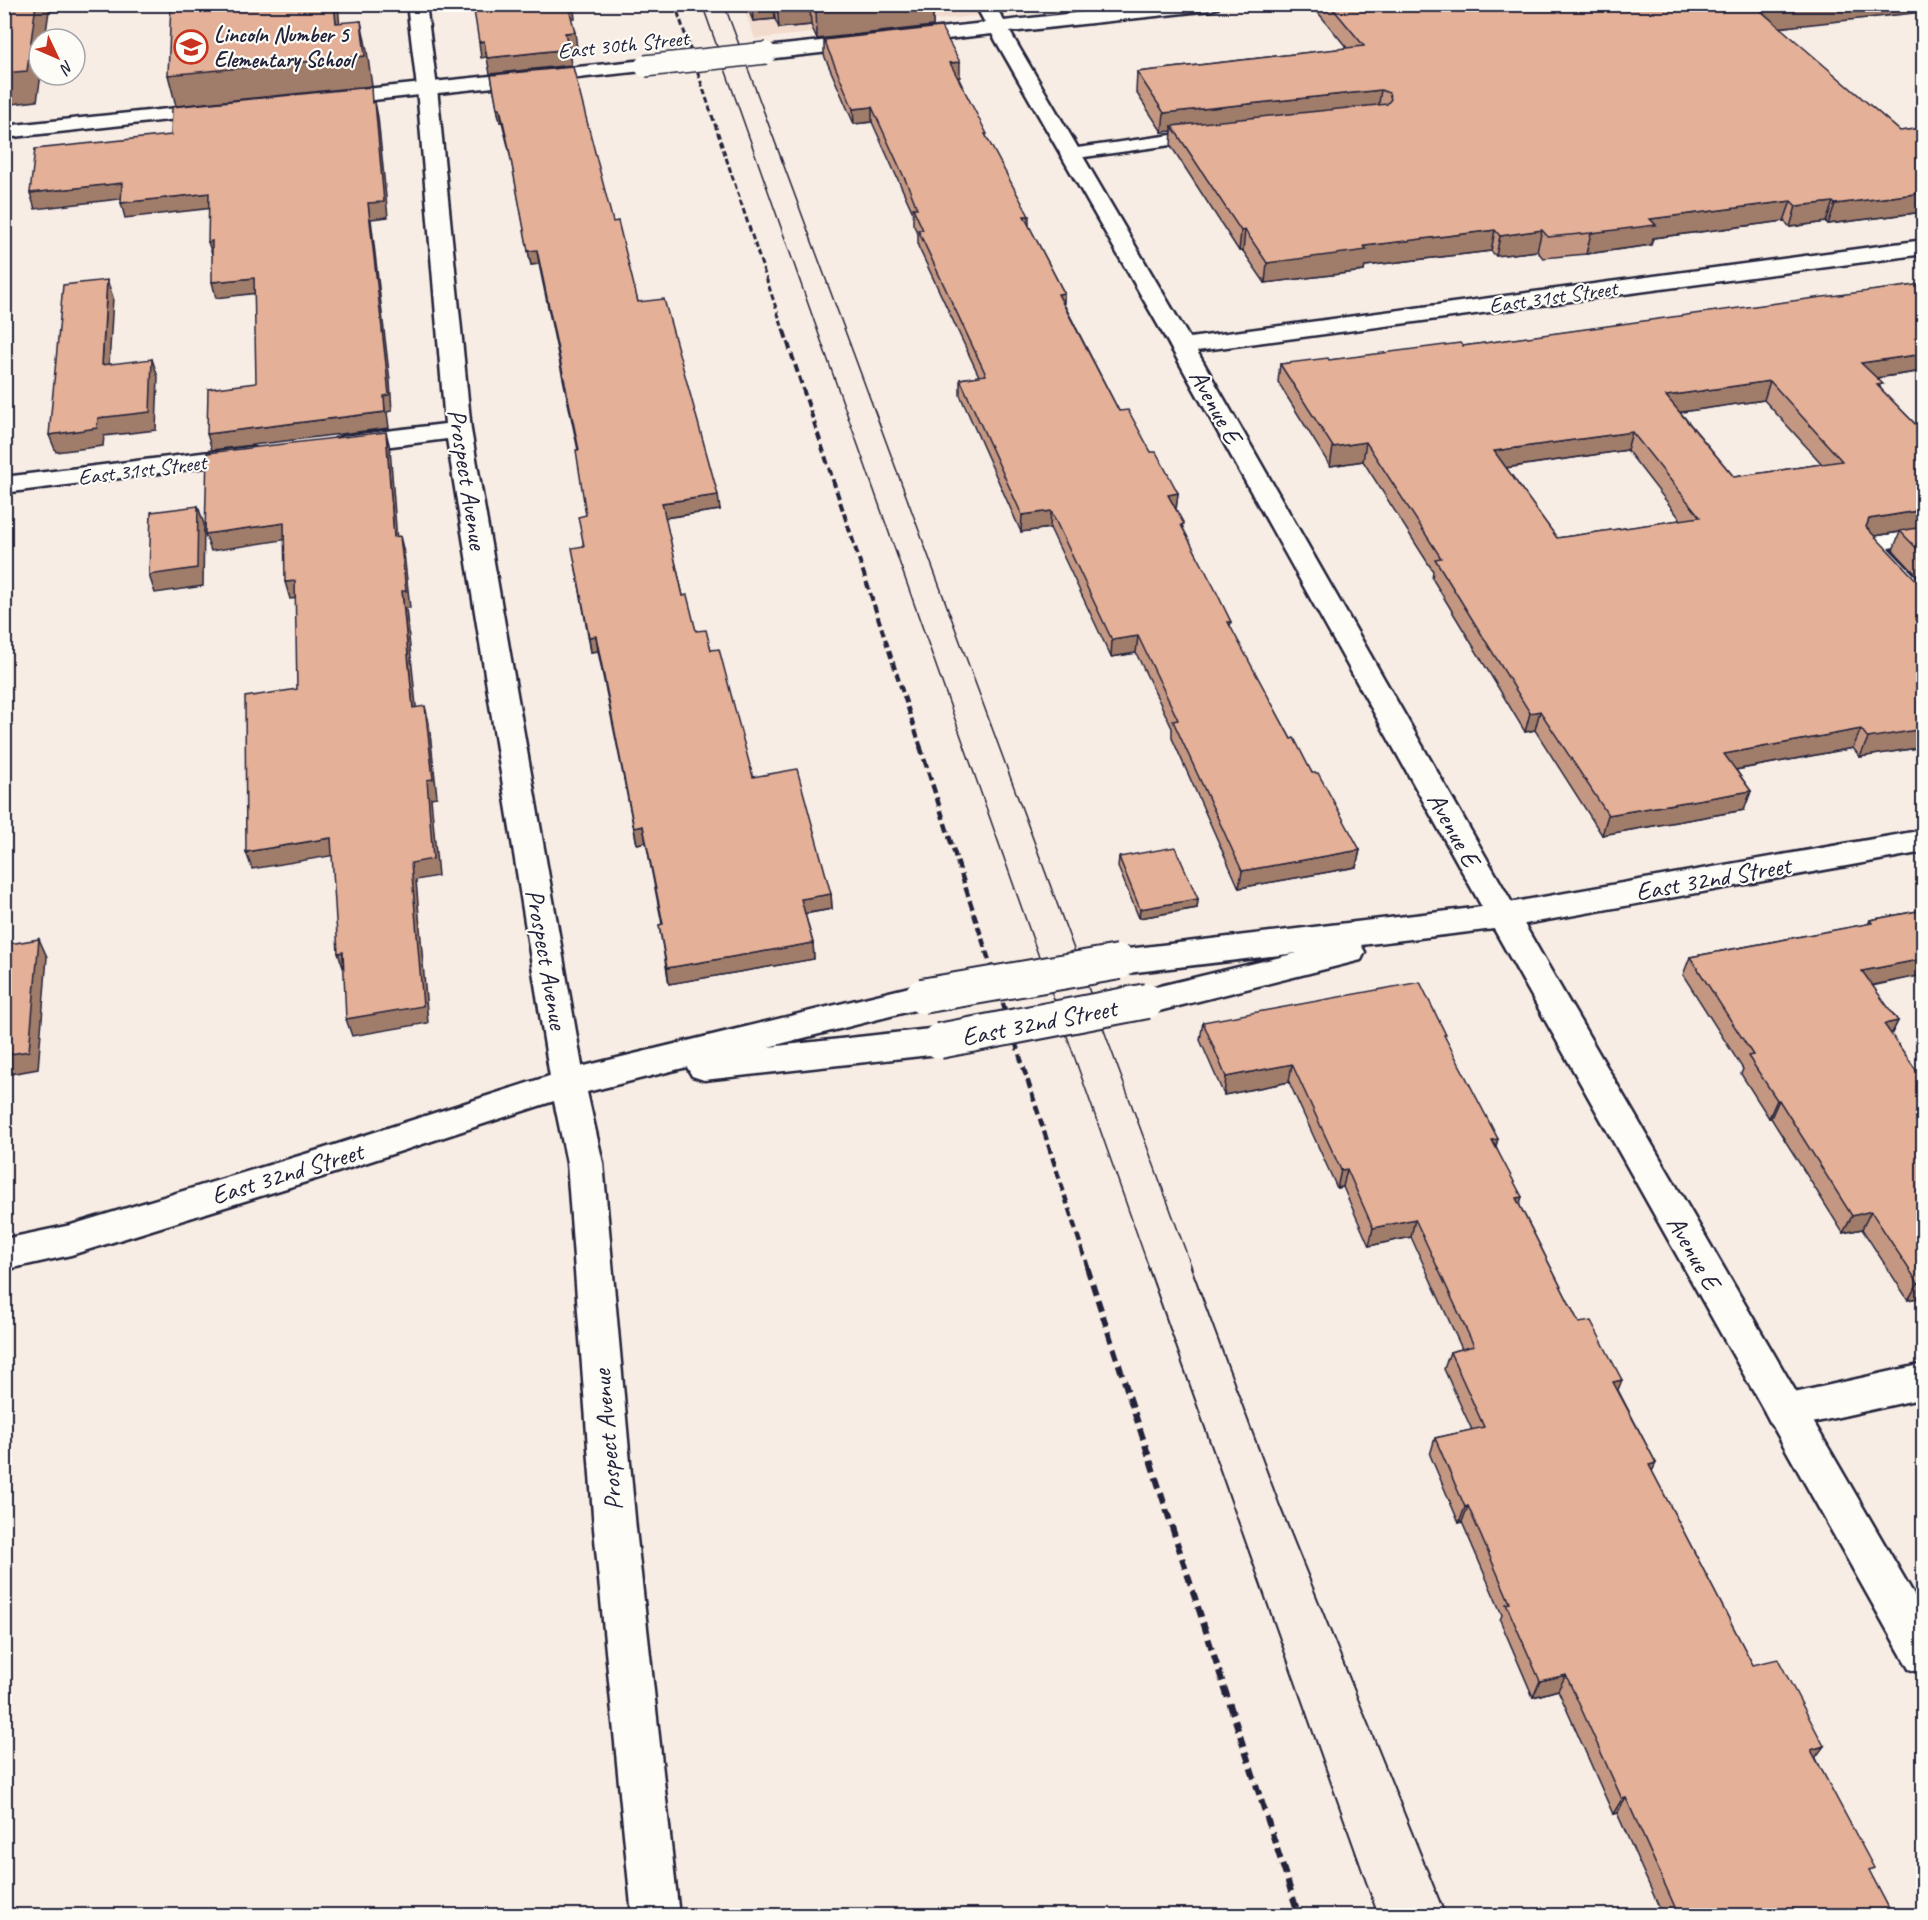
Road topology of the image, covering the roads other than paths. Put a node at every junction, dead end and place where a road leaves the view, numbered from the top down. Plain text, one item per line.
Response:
1 (416, 4) edge
2 (1211, 4) edge
3 (1123, 9) edge
4 (991, 15) edge
5 (427, 88) junction
6 (310, 100) edge
7 (239, 108) edge
8 (4, 132) edge
9 (1224, 133) edge
10 (1070, 154) junction
11 (1923, 247) edge
12 (1182, 346) junction
13 (458, 430) junction
14 (322, 447) edge
15 (275, 452) edge
16 (4, 485) edge
17 (1923, 536) edge
18 (1923, 599) edge
19 (1923, 841) edge
20 (1503, 916) junction
21 (568, 1083) junction
22 (4, 1256) edge
23 (1923, 1381) edge
24 (1785, 1412) junction
25 (1923, 1654) edge
26 (656, 1916) edge

1 - 5 street, Prospect Avenue
2 - 3 street, East 30th Street
3 - 4 street, East 30th Street
4 - 5 street, East 30th Street, bridge
4 - 10 street, Avenue E
5 - 6 street, East 30th Street
5 - 13 street, Prospect Avenue
7 - 8 street
9 - 10 lane
10 - 12 street, Avenue E
11 - 12 street, East 31st Street
12 - 20 street, Avenue E
13 - 14 street
13 - 21 street, Prospect Avenue
15 - 16 street, East 31st Street
17 - 18 lane
19 - 20 street, East 32nd Street
20 - 21 street, East 32nd Street, bridge
20 - 21 street, East 32nd Street, bridge
20 - 24 street, Avenue E
21 - 22 street, East 32nd Street
21 - 26 street, Prospect Avenue
23 - 24 street
24 - 25 street, Avenue E

